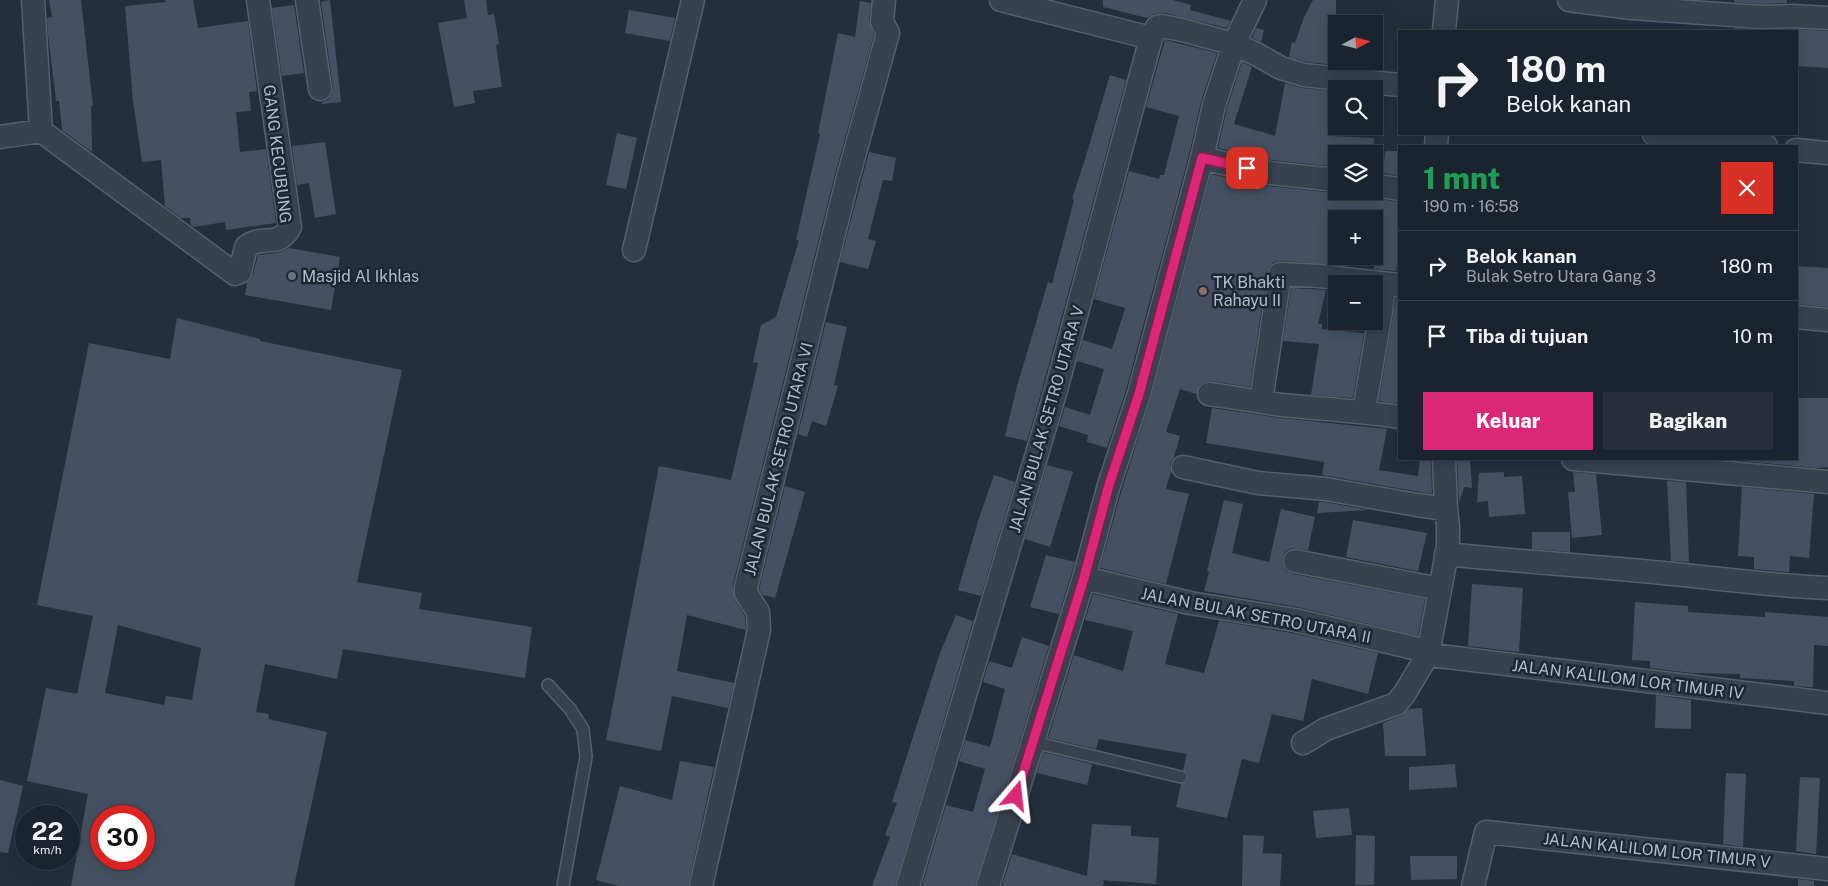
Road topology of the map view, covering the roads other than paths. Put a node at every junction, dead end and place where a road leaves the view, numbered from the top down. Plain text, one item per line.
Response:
1 (33, 0) edge
2 (258, 0) edge
3 (307, 0) edge
4 (693, 0) edge
5 (1001, 0) edge
6 (1255, 0) edge
7 (1447, 0) edge
8 (1569, 0) edge
9 (1632, 4) edge
10 (1793, 8) edge
11 (885, 18) edge
12 (1828, 18) edge
13 (1444, 30) edge
14 (1151, 38) junction
15 (1234, 44) junction
16 (1398, 85) edge
17 (320, 89) dead end
18 (41, 131) junction
19 (1663, 135) edge
20 (0, 137) edge
21 (1757, 145) edge
22 (1798, 150) edge
23 (1828, 153) edge
24 (1202, 158) junction
25 (1328, 179) edge
26 (1383, 186) edge
27 (1398, 189) edge
28 (634, 250) dead end
29 (1391, 284) edge
30 (1798, 317) edge
31 (1828, 320) edge
32 (1209, 394) dead end
33 (1261, 401) junction
34 (1364, 411) junction
35 (1398, 417) edge
36 (1444, 460) edge
37 (1584, 460) edge
38 (1183, 467) dead end
39 (1828, 482) edge
40 (1446, 509) junction
41 (1446, 554) junction
42 (1295, 561) dead end
43 (1084, 578) junction
44 (1828, 588) edge
45 (1440, 589) junction
46 (1428, 654) junction
47 (548, 684) dead end
48 (1828, 703) edge
49 (1033, 742) junction
50 (1303, 743) dead end
51 (1181, 778) dead end
52 (1828, 868) edge
53 (563, 886) edge
54 (701, 886) edge
55 (908, 886) edge
56 (988, 886) edge
57 (1473, 886) edge

1 - 18 street
2 - 18 street, GANG KECUBUNG
3 - 17 street
4 - 28 street
5 - 14 street
6 - 15 street
7 - 13 street
8 - 9 street
9 - 10 street
10 - 12 street
11 - 54 street, JALAN BULAK SETRO UTARA VI
14 - 15 street
14 - 55 street, JALAN BULAK SETRO UTARA V
15 - 16 street
15 - 24 street
18 - 20 street
19 - 21 street
22 - 23 street
24 - 25 street
24 - 43 street
26 - 27 street
29 - 33 street
29 - 34 street
30 - 31 street
32 - 33 street
33 - 34 street
34 - 35 street
36 - 40 street
37 - 39 street
38 - 40 street
40 - 41 street
41 - 44 street
41 - 45 street
42 - 45 street
43 - 46 street, JALAN BULAK SETRO UTARA II
43 - 49 street
45 - 46 street
46 - 48 street, JALAN KALILOM LOR TIMUR IV
46 - 50 street
47 - 53 lane
49 - 51 lane
49 - 56 street
52 - 57 street, JALAN KALILOM LOR TIMUR V

